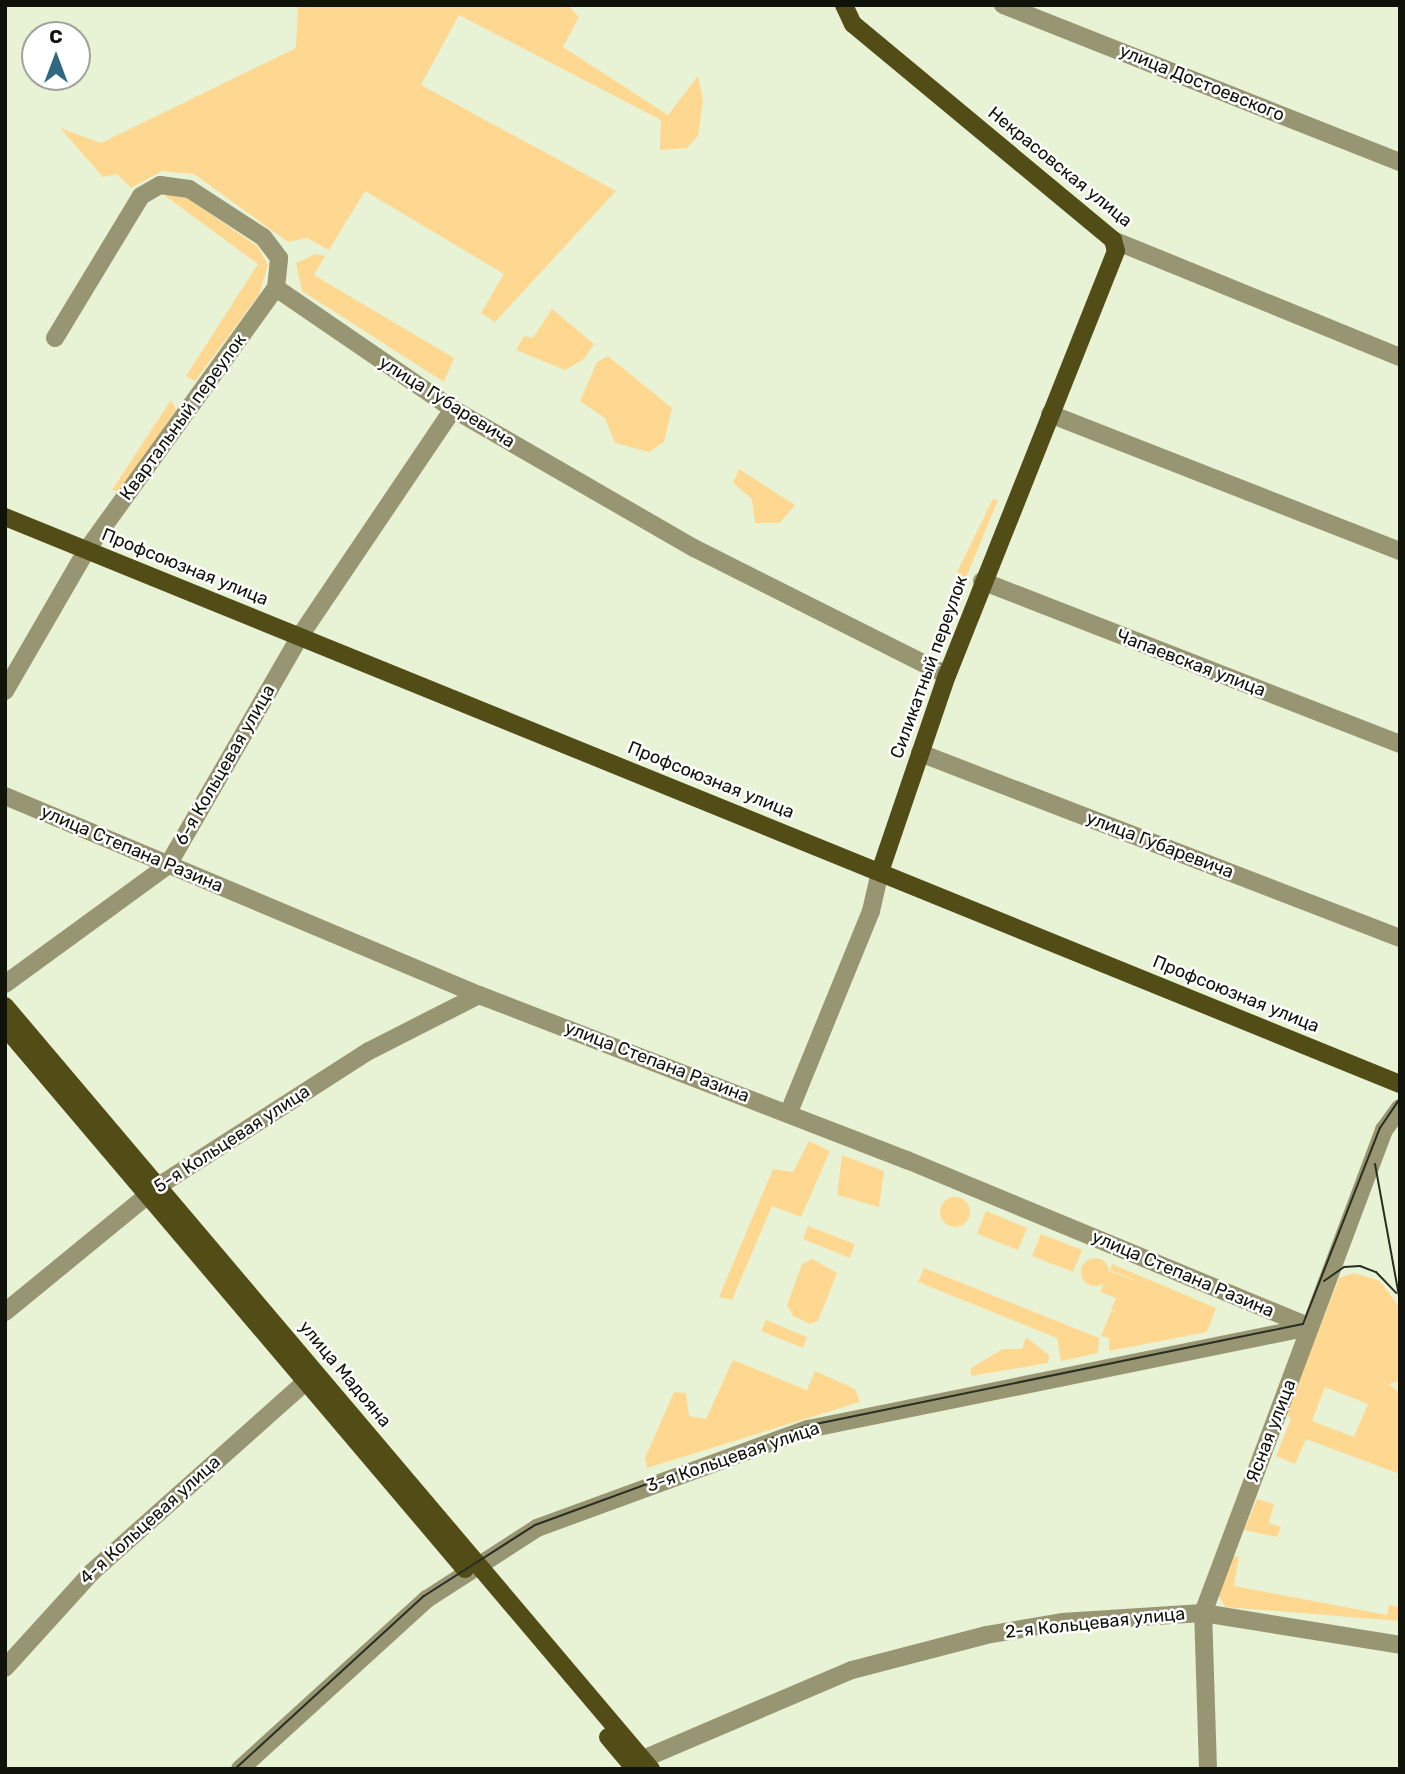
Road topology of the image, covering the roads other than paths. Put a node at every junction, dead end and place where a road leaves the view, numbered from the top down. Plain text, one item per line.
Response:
1 (844, 5) edge
2 (1003, 5) edge
3 (1400, 162) edge
4 (1113, 240) junction
5 (276, 288) junction
6 (55, 338) dead end
7 (1400, 357) edge
8 (453, 409) junction
9 (1050, 414) junction
10 (5, 517) edge
11 (86, 551) junction
12 (1400, 551) edge
13 (982, 581) junction
14 (300, 636) junction
15 (947, 675) junction
16 (5, 691) edge
17 (1400, 744) edge
18 (920, 752) junction
19 (5, 796) edge
20 (168, 865) junction
21 (880, 872) junction
22 (1400, 938) edge
23 (5, 984) edge
24 (479, 995) junction
25 (5, 1006) edge
26 (5, 1027) edge
27 (1400, 1084) edge
28 (1400, 1108) edge
29 (789, 1112) junction
30 (153, 1190) junction
31 (5, 1312) edge
32 (1310, 1327) junction
33 (305, 1382) junction
34 (470, 1566) junction
35 (1203, 1613) junction
36 (1400, 1645) edge
37 (5, 1668) edge
38 (636, 1766) edge
39 (240, 1769) edge
40 (1209, 1769) edge

1 - 4 main road, Некрасовская улица
2 - 3 street, улица Достоевского
4 - 7 street, Некрасовская улица
4 - 9 main road, Силикатный переулок
5 - 6 street
5 - 8 street, улица Губаревича
5 - 11 street, Квартальный переулок
8 - 14 street, 6-я Кольцевая улица
8 - 15 street, улица Губаревича
9 - 12 street
9 - 13 main road, Силикатный переулок
10 - 11 main road, Профсоюзная улица
11 - 14 main road, Профсоюзная улица
11 - 16 street, Квартальный переулок
13 - 15 main road, Силикатный переулок
13 - 17 street, Чапаевская улица
14 - 20 street, 6-я Кольцевая улица
14 - 21 main road, Профсоюзная улица
15 - 18 main road, Силикатный переулок
18 - 21 main road, Силикатный переулок
18 - 22 street, улица Губаревича
19 - 20 street, улица Степана Разина
20 - 23 street, 6-я Кольцевая улица
20 - 24 street, улица Степана Разина
21 - 27 main road, Профсоюзная улица
21 - 29 street, Силикатный переулок
24 - 29 street, улица Степана Разина
24 - 30 street, 5-я Кольцевая улица
25 - 30 main road, улица Мадояна
26 - 30 main road, улица Мадояна
28 - 32 street, Ясная улица
29 - 32 street, улица Степана Разина
30 - 31 street, 5-я Кольцевая улица
30 - 33 main road, улица Мадояна
30 - 34 main road, улица Мадояна
32 - 34 street, 3-я Кольцевая улица
32 - 35 street, Ясная улица
33 - 34 main road, улица Мадояна
33 - 37 street, 4-я Кольцевая улица
34 - 38 main road, улица Мадояна
34 - 39 street, 3-я Кольцевая улица
35 - 36 street, 2-я Кольцевая улица
35 - 38 street, 2-я Кольцевая улица
35 - 40 street, Ясная улица

